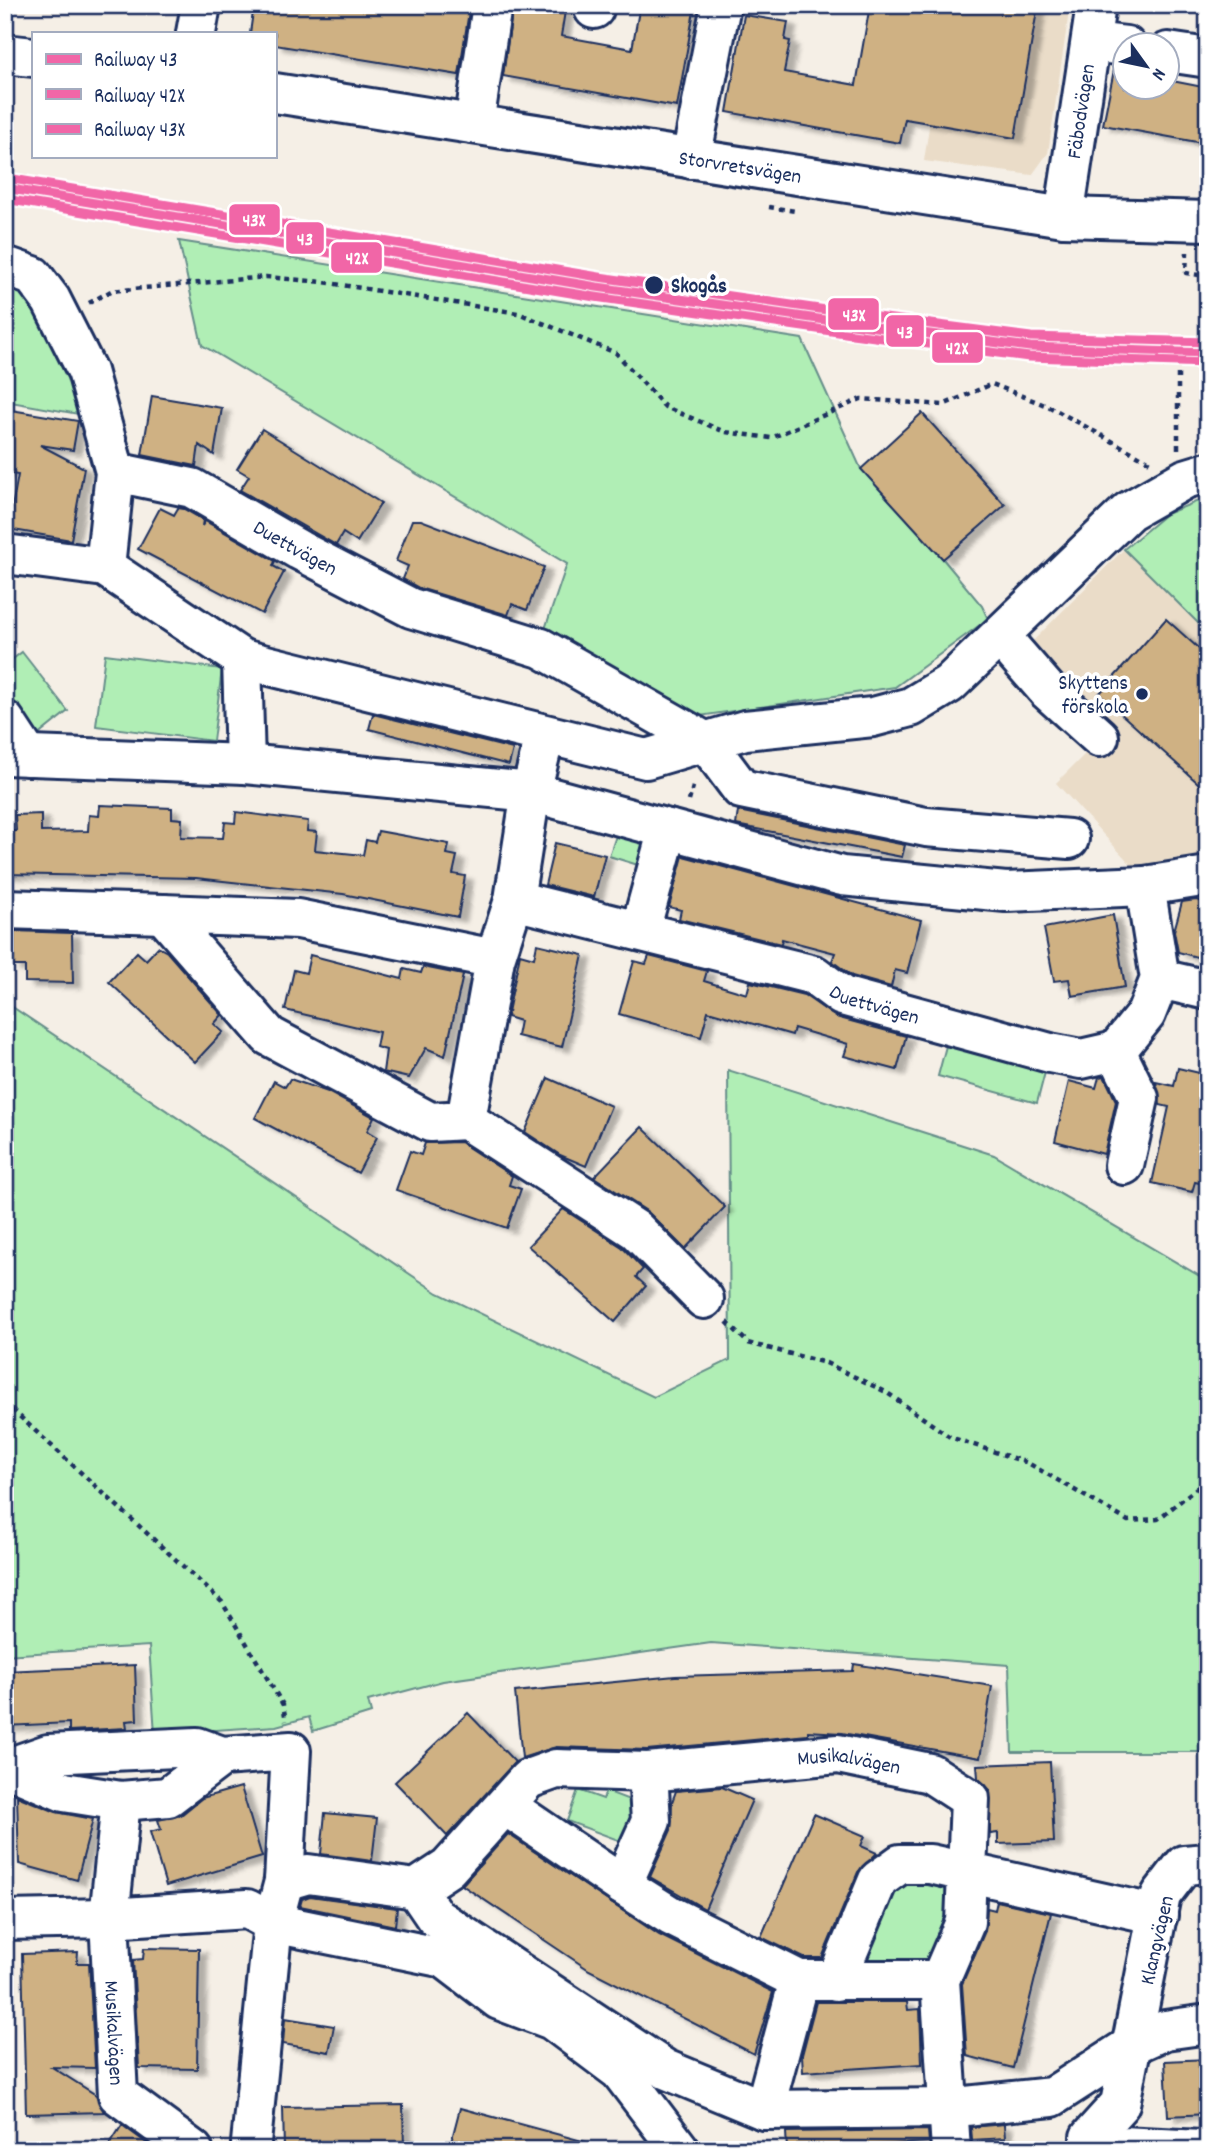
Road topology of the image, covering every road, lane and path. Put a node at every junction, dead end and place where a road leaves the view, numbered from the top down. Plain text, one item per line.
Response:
1 (201, 5) edge
2 (492, 5) edge
3 (721, 5) edge
4 (1104, 31) edge
5 (196, 32) edge
6 (5, 54) edge
7 (1182, 54) edge
8 (32, 57) edge
9 (1208, 58) edge
10 (276, 93) edge
11 (474, 124) junction
12 (691, 159) junction
13 (1064, 218) junction
14 (1208, 221) edge
15 (1187, 252) dead end
16 (5, 265) edge
17 (1199, 275) dead end
18 (61, 318) junction
19 (1178, 372) dead end
20 (1159, 461) dead end
21 (1193, 465) edge
22 (116, 472) junction
23 (5, 554) edge
24 (106, 567) junction
25 (1000, 637) junction
26 (242, 659) junction
27 (5, 721) edge
28 (545, 735) junction
29 (1099, 737) dead end
30 (706, 742) junction
31 (17, 755) edge
32 (244, 764) junction
33 (531, 792) junction
34 (674, 831) junction
35 (1069, 839) dead end
36 (1208, 876) edge
37 (1144, 886) junction
38 (514, 900) junction
39 (5, 909) edge
40 (163, 914) junction
41 (640, 931) junction
42 (495, 959) junction
43 (1160, 979) junction
44 (1208, 990) edge
45 (1116, 1051) junction
46 (466, 1120) junction
47 (1124, 1165) dead end
48 (704, 1299) joint
49 (5, 1403) edge
50 (1208, 1479) edge
51 (291, 1751) junction
52 (222, 1756) junction
53 (7, 1769) edge
54 (648, 1772) junction
55 (121, 1801) junction
56 (506, 1806) junction
57 (1208, 1863) edge
58 (965, 1871) junction
59 (284, 1881) junction
60 (622, 1885) junction
61 (1158, 1915) junction
62 (109, 1918) junction
63 (426, 1919) junction
64 (5, 1920) edge
65 (273, 1923) junction
66 (799, 1980) junction
67 (940, 1980) junction
68 (836, 1981) junction
69 (1208, 2024) edge
70 (1134, 2044) junction
71 (947, 2108) junction
72 (764, 2110) junction
73 (1084, 2143) edge
74 (251, 2146) edge
75 (1204, 2148) edge
76 (193, 2150) edge
77 (203, 2150) edge
78 (680, 2150) edge
79 (951, 2150) edge

1 - 5 street
2 - 11 street
3 - 12 street
4 - 13 street, Fäbodvägen
6 - 8 street
7 - 9 street
10 - 11 street, Storvretsvägen
11 - 12 street, Storvretsvägen
12 - 13 street, Storvretsvägen
13 - 14 street, Storvretsvägen
15 - 17 path
16 - 18 street
18 - 20 path
18 - 22 street
19 - 21 path
21 - 25 street
22 - 24 street
22 - 30 street, Duettvägen
23 - 24 street
24 - 26 street
25 - 29 street
25 - 30 street
26 - 28 street
26 - 32 street
27 - 31 street
28 - 30 street
28 - 33 street
30 - 34 path
30 - 35 street, Duettvägen
31 - 32 street
32 - 33 street
33 - 34 street
33 - 38 street
34 - 37 street
34 - 41 street
36 - 37 street
37 - 43 street
38 - 41 street, Duettvägen
38 - 42 street
39 - 40 street
40 - 42 street
40 - 46 street
41 - 45 street, Duettvägen
42 - 46 street
43 - 44 street
43 - 45 street
45 - 47 street
46 - 48 street
48 - 50 path
49 - 51 path
51 - 52 street
51 - 59 street
52 - 53 street
52 - 55 street
53 - 55 street
54 - 56 street, Musikalvägen
54 - 58 street, Musikalvägen
54 - 60 street
55 - 62 street, Musikalvägen
56 - 60 street
56 - 63 street, Musikalvägen
57 - 61 street, Klangvägen
58 - 61 street
58 - 67 street, Musikalvägen
58 - 68 street
59 - 63 street
59 - 65 street
60 - 66 street
61 - 70 street, Klangvägen
62 - 64 street
62 - 65 street
62 - 76 street, Musikalvägen
63 - 65 street
63 - 72 street
63 - 78 street
65 - 74 street
66 - 68 street
66 - 72 street
67 - 68 street
67 - 71 street, Musikalvägen
69 - 70 street
70 - 71 street
70 - 73 street, Klangvägen
71 - 72 street
71 - 79 street, Musikalvägen
73 - 75 street, Klangvägen
74 - 77 street

